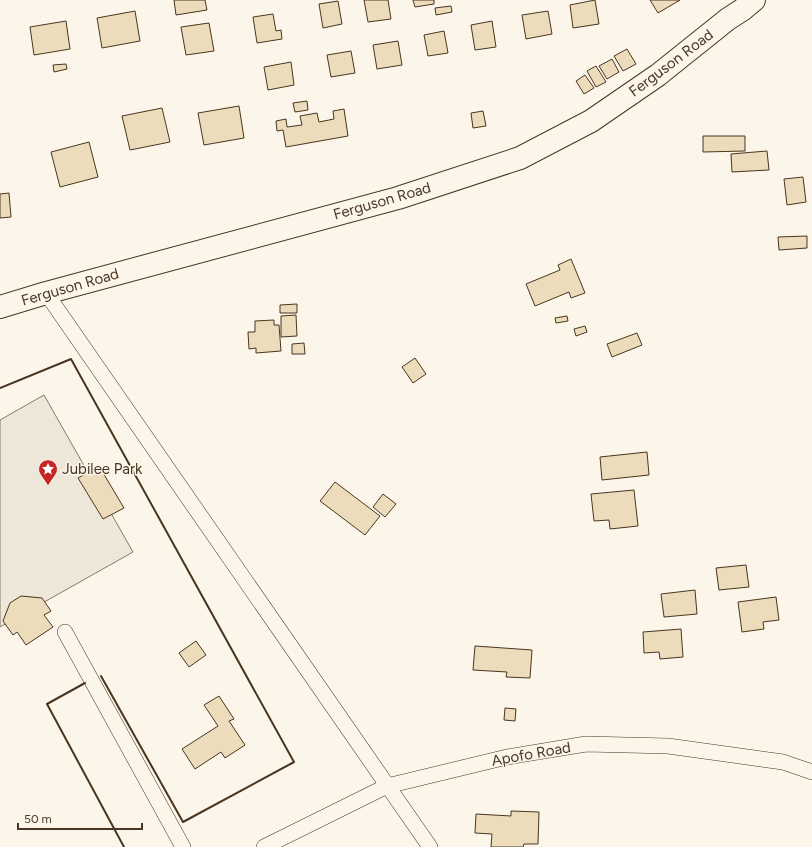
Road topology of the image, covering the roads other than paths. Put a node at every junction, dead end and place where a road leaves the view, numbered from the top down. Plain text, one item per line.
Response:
1 (744, 0) edge
2 (754, 0) edge
3 (728, 18) junction
4 (46, 293) junction
5 (0, 307) edge
6 (65, 632) dead end
7 (812, 772) edge
8 (388, 786) junction
9 (183, 847) edge
10 (264, 847) edge
11 (430, 847) edge

1 - 3 highway, Ferguson Road
2 - 3 highway, Ferguson Road
3 - 4 highway, Ferguson Road
4 - 5 highway, Ferguson Road
4 - 8 street
6 - 9 street
7 - 8 street, Apofo Road
8 - 10 street, Apofo Road
8 - 11 street

